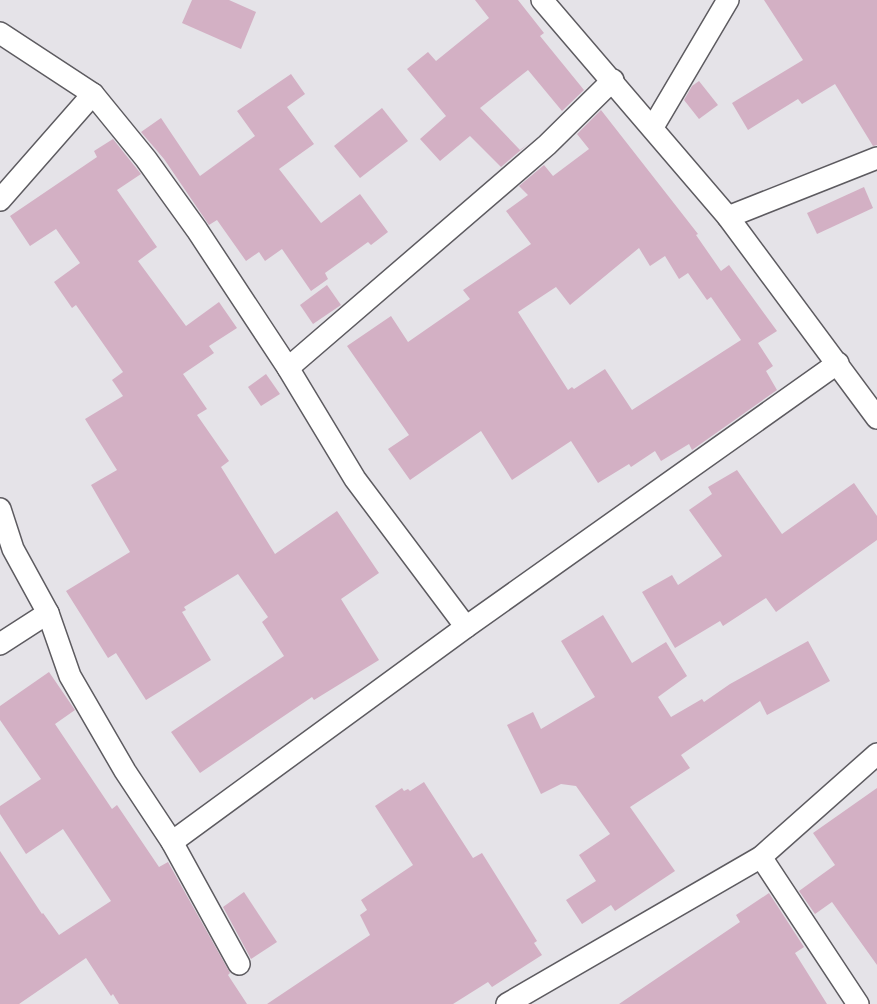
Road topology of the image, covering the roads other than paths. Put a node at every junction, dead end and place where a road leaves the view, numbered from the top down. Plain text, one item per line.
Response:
1 (542, 0) edge
2 (729, 0) edge
3 (0, 33) edge
4 (613, 80) junction
5 (93, 93) junction
6 (653, 127) junction
7 (877, 158) edge
8 (0, 200) edge
9 (729, 217) junction
10 (838, 363) junction
11 (288, 368) junction
12 (877, 418) edge
13 (0, 509) edge
14 (48, 612) junction
15 (466, 627) junction
16 (0, 644) edge
17 (877, 754) edge
18 (172, 842) junction
19 (761, 857) junction
20 (239, 964) dead end
21 (507, 1004) edge
22 (858, 1004) edge

1 - 4 street
2 - 6 street
3 - 5 street
4 - 6 street
4 - 11 street
5 - 8 street
5 - 11 street
6 - 9 street
7 - 9 street
9 - 10 street
10 - 12 street
10 - 15 street
11 - 15 street
13 - 14 street
14 - 16 street
14 - 18 street
15 - 18 street
17 - 19 street
18 - 20 street
19 - 21 street
19 - 22 street

